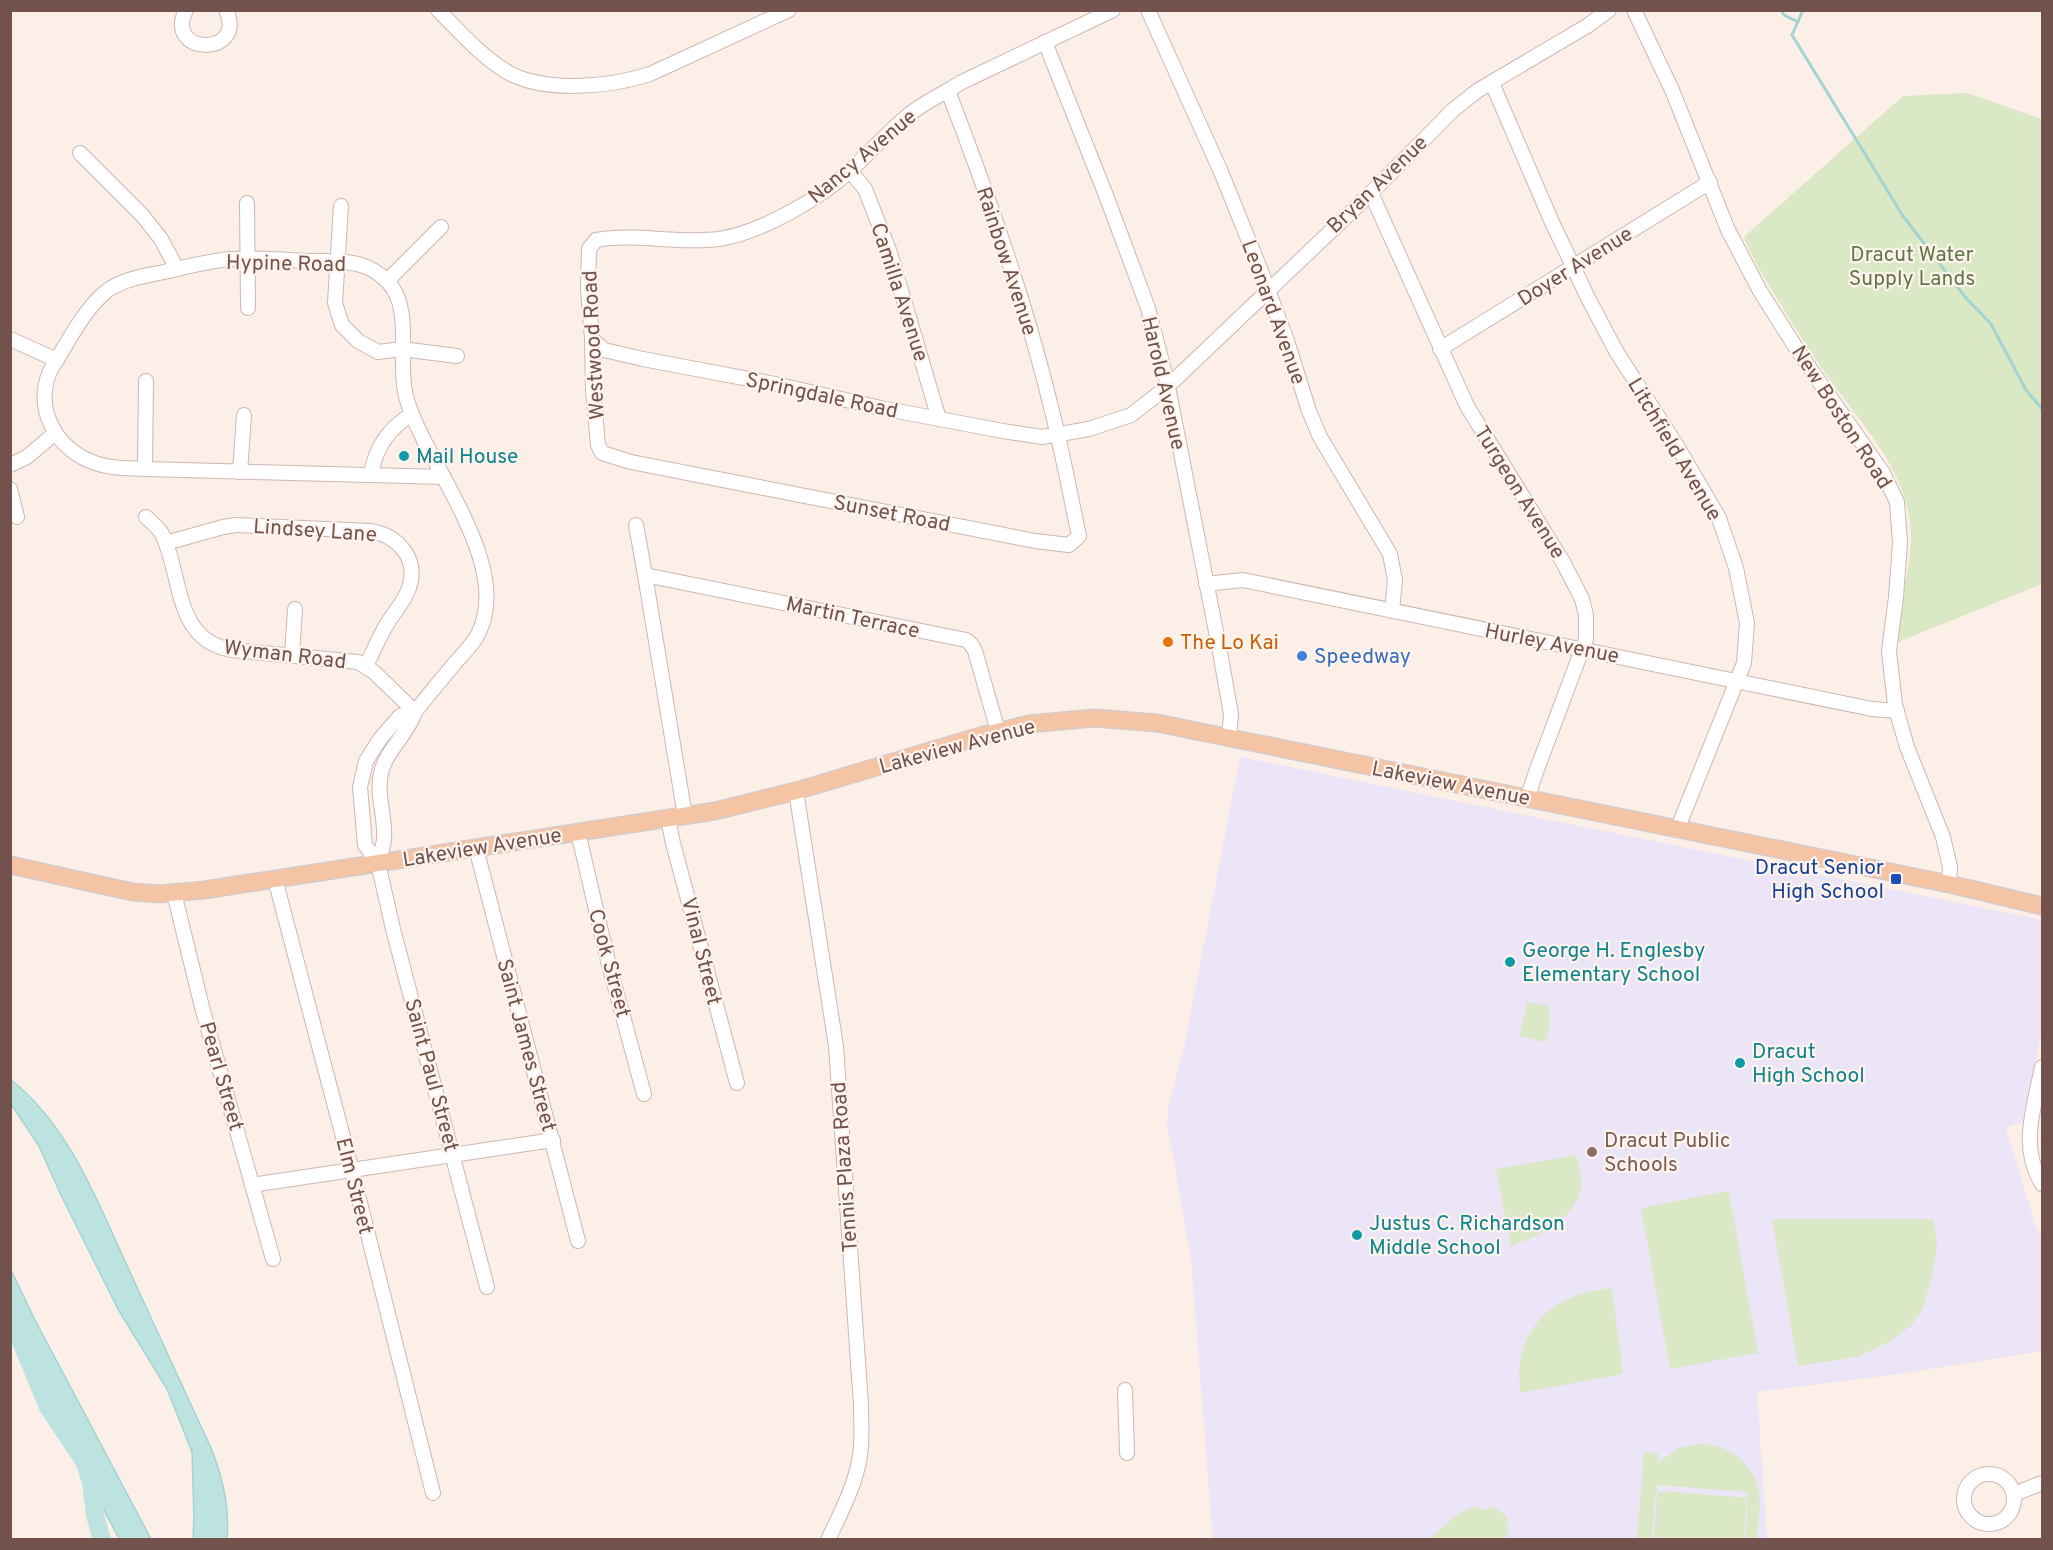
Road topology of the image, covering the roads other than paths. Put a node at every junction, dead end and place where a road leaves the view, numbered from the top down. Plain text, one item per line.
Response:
1 (186, 10) edge
2 (226, 10) edge
3 (438, 10) edge
4 (789, 10) edge
5 (1113, 10) edge
6 (1148, 10) edge
7 (1610, 10) edge
8 (1634, 10) edge
9 (1045, 42) junction
10 (1492, 83) junction
11 (948, 91) junction
12 (80, 153) dead end
13 (850, 171) junction
14 (1710, 182) junction
15 (1371, 193) junction
16 (247, 203) dead end
17 (341, 206) dead end
18 (441, 227) dead end
19 (595, 240) joint
20 (248, 259) junction
21 (338, 262) junction
22 (1573, 267) junction
23 (177, 269) junction
24 (387, 281) junction
25 (1268, 290) junction
26 (248, 308) dead end
27 (10, 339) edge
28 (592, 339) junction
29 (402, 349) junction
30 (1440, 350) junction
31 (457, 356) dead end
32 (57, 360) junction
33 (146, 381) dead end
34 (1167, 387) junction
35 (412, 414) junction
36 (244, 415) dead end
37 (939, 419) junction
38 (55, 433) junction
39 (1057, 434) junction
40 (601, 452) joint
41 (10, 465) edge
42 (145, 469) junction
43 (240, 472) junction
44 (371, 475) junction
45 (444, 477) junction
46 (10, 489) edge
47 (17, 517) dead end
48 (146, 517) dead end
49 (636, 525) dead end
50 (166, 543) junction
51 (645, 574) junction
52 (1206, 584) junction
53 (295, 609) dead end
54 (1392, 611) junction
55 (1582, 649) junction
56 (292, 655) junction
57 (366, 666) junction
58 (1737, 680) junction
59 (1897, 711) junction
60 (415, 712) junction
61 (998, 731) junction
62 (1229, 738) junction
63 (796, 791) junction
64 (1527, 799) junction
65 (686, 816) junction
66 (668, 819) junction
67 (1677, 830) junction
68 (578, 832) junction
69 (476, 848) junction
70 (378, 863) junction
71 (10, 865) edge
72 (275, 879) junction
73 (1949, 884) junction
74 (174, 893) junction
75 (2043, 906) edge
76 (2043, 1067) edge
77 (737, 1083) dead end
78 (644, 1094) dead end
79 (553, 1140) junction
80 (453, 1155) junction
81 (352, 1171) junction
82 (2043, 1184) edge
83 (252, 1185) junction
84 (578, 1241) dead end
85 (273, 1259) dead end
86 (487, 1287) dead end
87 (1125, 1390) dead end
88 (1127, 1453) dead end
89 (2043, 1483) edge
90 (433, 1493) dead end
91 (2014, 1494) dead end
92 (828, 1539) edge

1 - 2 street
3 - 4 street
5 - 9 street, Nancy Avenue
6 - 25 street, Leonard Avenue
7 - 10 street, Bryan Avenue
8 - 14 street, New Boston Road
9 - 11 street, Nancy Avenue
9 - 34 street, Harold Avenue
10 - 15 street, Bryan Avenue
10 - 22 street, Litchfield Avenue
11 - 13 street, Nancy Avenue
11 - 39 street, Rainbow Avenue
12 - 23 street
13 - 19 street, Nancy Avenue
13 - 37 street, Camilla Avenue
14 - 22 street, Doyer Avenue
14 - 59 street, New Boston Road
15 - 25 street, Bryan Avenue
15 - 30 street, Turgeon Avenue
16 - 20 street
17 - 21 street
18 - 24 street
19 - 28 street, Westwood Road
20 - 21 street, Hypine Road
20 - 23 street, Hypine Road
20 - 26 street
21 - 24 street, Hypine Road
21 - 29 street
22 - 30 street, Doyer Avenue
22 - 58 street, Litchfield Avenue
23 - 32 street, Hypine Road
24 - 29 street
25 - 34 street, Bryan Avenue
25 - 54 street, Leonard Avenue
27 - 32 street
28 - 37 street, Springdale Road
28 - 40 street, Westwood Road
29 - 31 street
29 - 35 street
30 - 55 street, Turgeon Avenue
32 - 38 street, Hypine Road
33 - 42 street
34 - 39 street, Bryan Avenue
34 - 52 street, Harold Avenue
35 - 44 street
35 - 45 street
36 - 43 street
37 - 39 street, Springdale Road
38 - 41 street
38 - 42 street, Hypine Road
39 - 40 street, Sunset Road
42 - 43 street, Hypine Road
43 - 44 street, Hypine Road
44 - 45 street, Hypine Road
45 - 60 street
46 - 47 street
48 - 50 street, Wyman Road
49 - 51 street
50 - 56 street, Wyman Road
50 - 57 street, Lindsey Lane
51 - 61 street, Martin Terrace
51 - 65 street
52 - 54 street, Hurley Avenue
52 - 62 street, Harold Avenue
53 - 56 street
54 - 55 street, Hurley Avenue
55 - 58 street, Hurley Avenue
55 - 64 street, Turgeon Avenue
56 - 57 street, Wyman Road
57 - 60 street, Wyman Road
58 - 59 street, Hurley Avenue
58 - 67 street, Litchfield Avenue
59 - 73 street, New Boston Road
60 - 70 street
60 - 70 street
61 - 62 main road, Lakeview Avenue
61 - 63 main road, Lakeview Avenue
62 - 64 main road, Lakeview Avenue
63 - 65 main road, Lakeview Avenue
63 - 92 street, Tennis Plaza Road
64 - 67 main road, Lakeview Avenue
65 - 66 main road, Lakeview Avenue
66 - 68 main road, Lakeview Avenue
66 - 77 street, Vinal Street
67 - 73 main road, Lakeview Avenue
68 - 69 main road, Lakeview Avenue
68 - 78 street, Cook Street
69 - 70 main road, Lakeview Avenue
69 - 79 street, Saint James Street
70 - 72 main road, Lakeview Avenue
70 - 80 street, Saint Paul Street
71 - 74 main road, Lakeview Avenue
72 - 74 main road, Lakeview Avenue
72 - 81 street, Elm Street
73 - 75 main road, Lakeview Avenue
74 - 83 street, Pearl Street
76 - 82 street
79 - 80 street
79 - 84 street, Saint James Street
80 - 81 street
80 - 86 street, Saint Paul Street
81 - 83 street
81 - 90 street, Elm Street
83 - 85 street, Pearl Street
87 - 88 street
89 - 91 street

